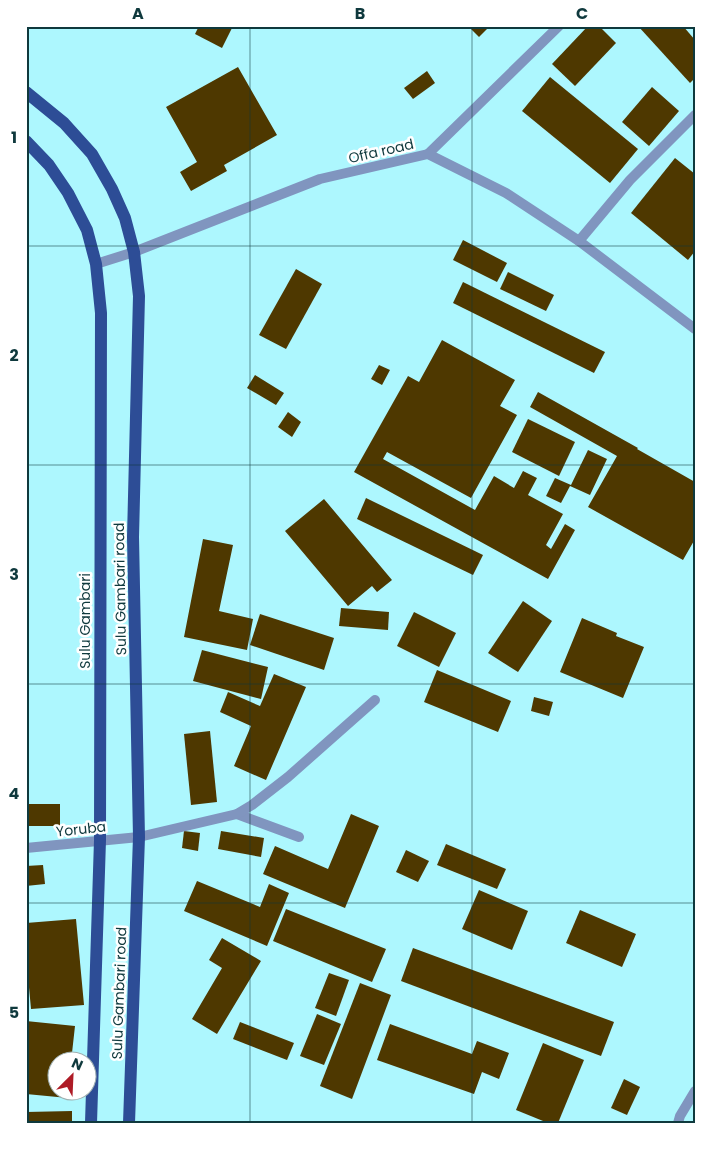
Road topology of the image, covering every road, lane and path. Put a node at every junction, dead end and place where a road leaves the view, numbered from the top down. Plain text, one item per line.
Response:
1 (560, 26) edge
2 (26, 92) edge
3 (695, 115) edge
4 (26, 141) edge
5 (428, 154) junction
6 (579, 241) junction
7 (134, 252) junction
8 (96, 264) junction
9 (695, 328) edge
10 (375, 700) dead end
11 (237, 814) junction
12 (139, 837) junction
13 (299, 837) dead end
14 (100, 840) junction
15 (26, 848) edge
16 (695, 1090) edge
17 (91, 1123) edge
18 (130, 1123) edge
19 (678, 1123) edge

1 - 5 street
2 - 7 main road, Sulu Gambari road
3 - 6 street
4 - 8 main road, Sulu Gambari
5 - 6 street, Offa road
5 - 7 street, Offa road
6 - 9 street, Offa road
7 - 8 street, Offa road
7 - 12 main road, Sulu Gambari road
8 - 14 main road, Sulu Gambari
10 - 11 street
11 - 12 street, Yoruba
11 - 13 street
12 - 14 street, Yoruba
12 - 18 main road, Sulu Gambari road
14 - 15 street, Yoruba
14 - 17 main road, Sulu Gambari
16 - 19 street

